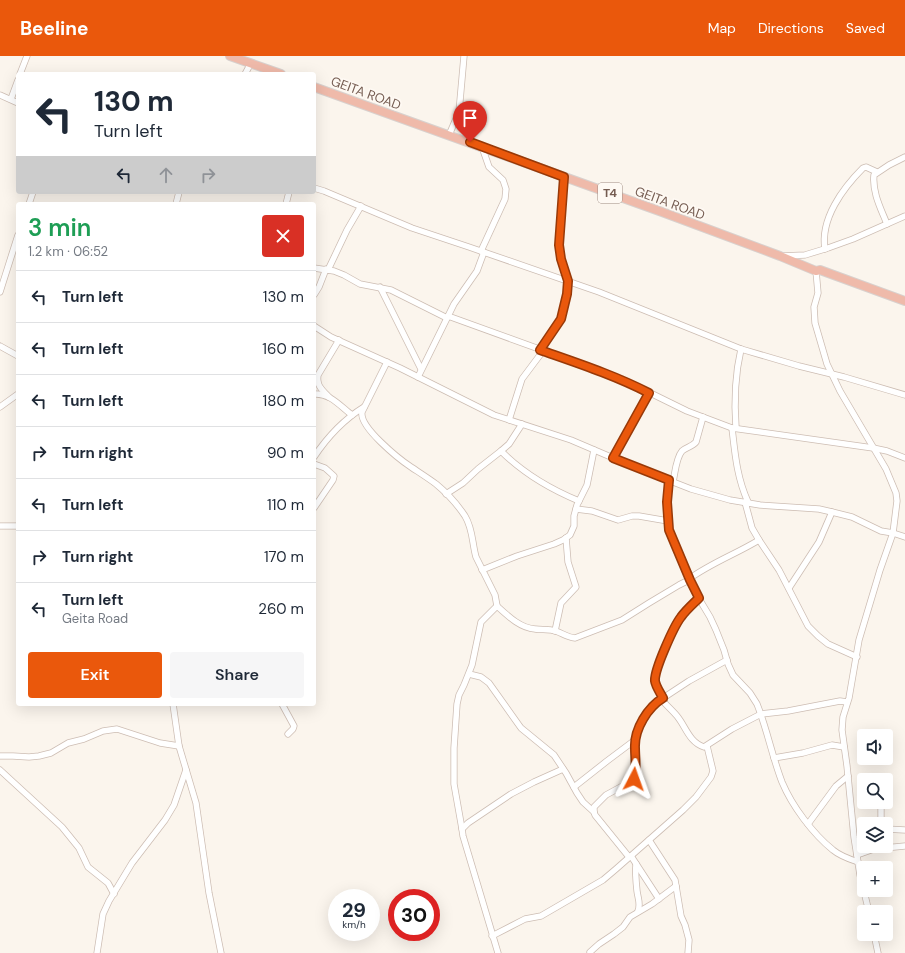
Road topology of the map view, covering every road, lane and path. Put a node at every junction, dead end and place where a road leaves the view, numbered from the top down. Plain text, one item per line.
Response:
1 (27, 56) edge
2 (230, 56) edge
3 (464, 56) edge
4 (251, 63) junction
5 (21, 72) edge
6 (246, 72) edge
7 (276, 72) edge
8 (16, 86) edge
9 (316, 88) edge
10 (0, 95) edge
11 (11, 100) junction
12 (16, 102) edge
13 (449, 135) junction
14 (482, 147) junction
15 (905, 157) edge
16 (877, 172) junction
17 (564, 177) junction
18 (316, 189) edge
19 (361, 206) junction
20 (905, 216) edge
21 (887, 224) junction
22 (16, 241) edge
23 (825, 249) junction
24 (483, 251) junction
25 (780, 256) junction
26 (0, 268) edge
27 (316, 268) edge
28 (6, 270) junction
29 (327, 270) junction
30 (816, 271) junction
31 (568, 281) junction
32 (380, 287) junction
33 (0, 292) edge
34 (316, 292) edge
35 (905, 301) edge
36 (447, 317) junction
37 (316, 327) edge
38 (339, 340) junction
39 (0, 346) edge
40 (741, 349) junction
41 (542, 350) junction
42 (16, 355) edge
43 (387, 362) junction
44 (421, 369) junction
45 (833, 375) junction
46 (418, 377) junction
47 (649, 393) junction
48 (316, 394) edge
49 (16, 395) edge
50 (905, 395) edge
51 (330, 397) junction
52 (366, 406) junction
53 (0, 407) edge
54 (352, 415) junction
55 (703, 417) junction
56 (509, 420) junction
57 (522, 424) junction
58 (734, 428) junction
59 (873, 448) junction
60 (594, 450) junction
61 (501, 451) junction
62 (316, 454) edge
63 (613, 458) junction
64 (905, 458) edge
65 (316, 465) edge
66 (671, 481) junction
67 (446, 494) junction
68 (579, 501) junction
69 (746, 502) junction
70 (316, 505) edge
71 (576, 510) junction
72 (832, 512) junction
73 (668, 521) junction
74 (0, 526) edge
75 (16, 526) edge
76 (893, 532) junction
77 (905, 537) edge
78 (566, 538) junction
79 (759, 540) junction
80 (482, 570) junction
81 (689, 579) junction
82 (789, 588) junction
83 (699, 598) junction
84 (497, 606) junction
85 (555, 631) junction
86 (857, 658) junction
87 (727, 660) junction
88 (469, 674) junction
89 (662, 698) junction
90 (847, 702) junction
91 (173, 706) edge
92 (283, 706) edge
93 (761, 714) junction
94 (288, 734) dead end
95 (635, 740) junction
96 (179, 746) junction
97 (707, 746) junction
98 (844, 747) junction
99 (0, 756) edge
100 (774, 758) junction
101 (563, 769) junction
102 (0, 770) edge
103 (186, 770) junction
104 (848, 776) junction
105 (574, 788) junction
106 (594, 812) junction
107 (808, 824) junction
108 (462, 829) junction
109 (893, 829) edge
110 (905, 830) edge
111 (649, 840) junction
112 (905, 846) edge
113 (893, 847) edge
114 (860, 853) edge
115 (857, 854) junction
116 (630, 856) junction
117 (858, 861) edge
118 (857, 862) edge
119 (636, 864) junction
120 (676, 886) junction
121 (114, 894) junction
122 (659, 899) junction
123 (638, 911) junction
124 (492, 936) junction
125 (875, 941) edge
126 (495, 952) edge
127 (590, 952) dead end
128 (97, 953) edge
129 (221, 953) edge
130 (688, 953) edge
131 (878, 953) edge

1 - 5 street
2 - 4 highway
3 - 13 street
4 - 6 street
4 - 7 highway
8 - 11 street
9 - 13 highway, GEITA ROAD / T4
10 - 11 street
11 - 12 street
13 - 14 highway, GEITA ROAD / T4
14 - 17 highway, GEITA ROAD / T4
14 - 24 street
15 - 16 street
16 - 21 street
16 - 23 street
17 - 25 highway, GEITA ROAD / T4
17 - 31 street
18 - 19 street
19 - 24 street
19 - 29 street
20 - 21 street
21 - 23 street
22 - 28 street
23 - 25 street
24 - 31 street
24 - 36 street
25 - 30 highway, GEITA ROAD / T4
26 - 28 street
27 - 29 street
28 - 33 street
29 - 32 street
29 - 34 street
30 - 35 highway, GEITA ROAD / T4
30 - 45 street
31 - 40 street
31 - 41 street
32 - 36 street
32 - 44 street
36 - 41 street
36 - 44 street
37 - 38 street
38 - 43 street
38 - 51 street
39 - 42 street
40 - 45 street
40 - 58 street
41 - 47 street
41 - 56 street
43 - 46 street
43 - 52 street
44 - 46 street
45 - 50 street
45 - 59 street
46 - 56 street
47 - 55 street
47 - 63 street
48 - 51 street
49 - 53 street
51 - 54 street
52 - 54 street
52 - 67 street
54 - 62 street
55 - 58 street
55 - 66 street
56 - 57 street
57 - 60 street
57 - 61 street
58 - 59 street
58 - 69 street
59 - 64 street
59 - 76 street
60 - 63 street
60 - 68 street
61 - 67 street
61 - 68 street
63 - 66 street
65 - 70 street
66 - 69 street
66 - 73 street
67 - 80 street
68 - 71 street
69 - 72 street
69 - 79 street
71 - 73 street
71 - 78 street
72 - 76 street
72 - 82 street
73 - 81 street
74 - 75 street
76 - 77 street
76 - 86 street
78 - 80 street
78 - 85 street
79 - 81 street
79 - 82 street
80 - 84 street
81 - 83 street
81 - 85 street
82 - 86 street
83 - 87 street
83 - 89 street
84 - 85 street
84 - 88 street
86 - 90 street
87 - 89 street
87 - 93 street
88 - 101 street
88 - 108 street
89 - 95 street
89 - 97 street
90 - 93 street
90 - 98 street
91 - 96 street
92 - 94 street
93 - 97 street
93 - 100 street
95 - 105 street
95 - 106 street
96 - 99 street
96 - 103 street
97 - 111 street
98 - 100 street
98 - 104 street
100 - 107 street
101 - 105 street
101 - 108 street
102 - 121 street
103 - 121 street
103 - 129 street
104 - 107 street
104 - 115 street
105 - 106 street
106 - 116 street
107 - 118 street
108 - 124 street
109 - 110 street
111 - 116 street
111 - 120 street
112 - 113 street
114 - 115 street
115 - 117 street
116 - 119 street
116 - 124 street
119 - 122 street
119 - 123 street
120 - 122 street
120 - 130 street
121 - 128 street
122 - 123 street
123 - 127 street
124 - 126 street
125 - 131 street

